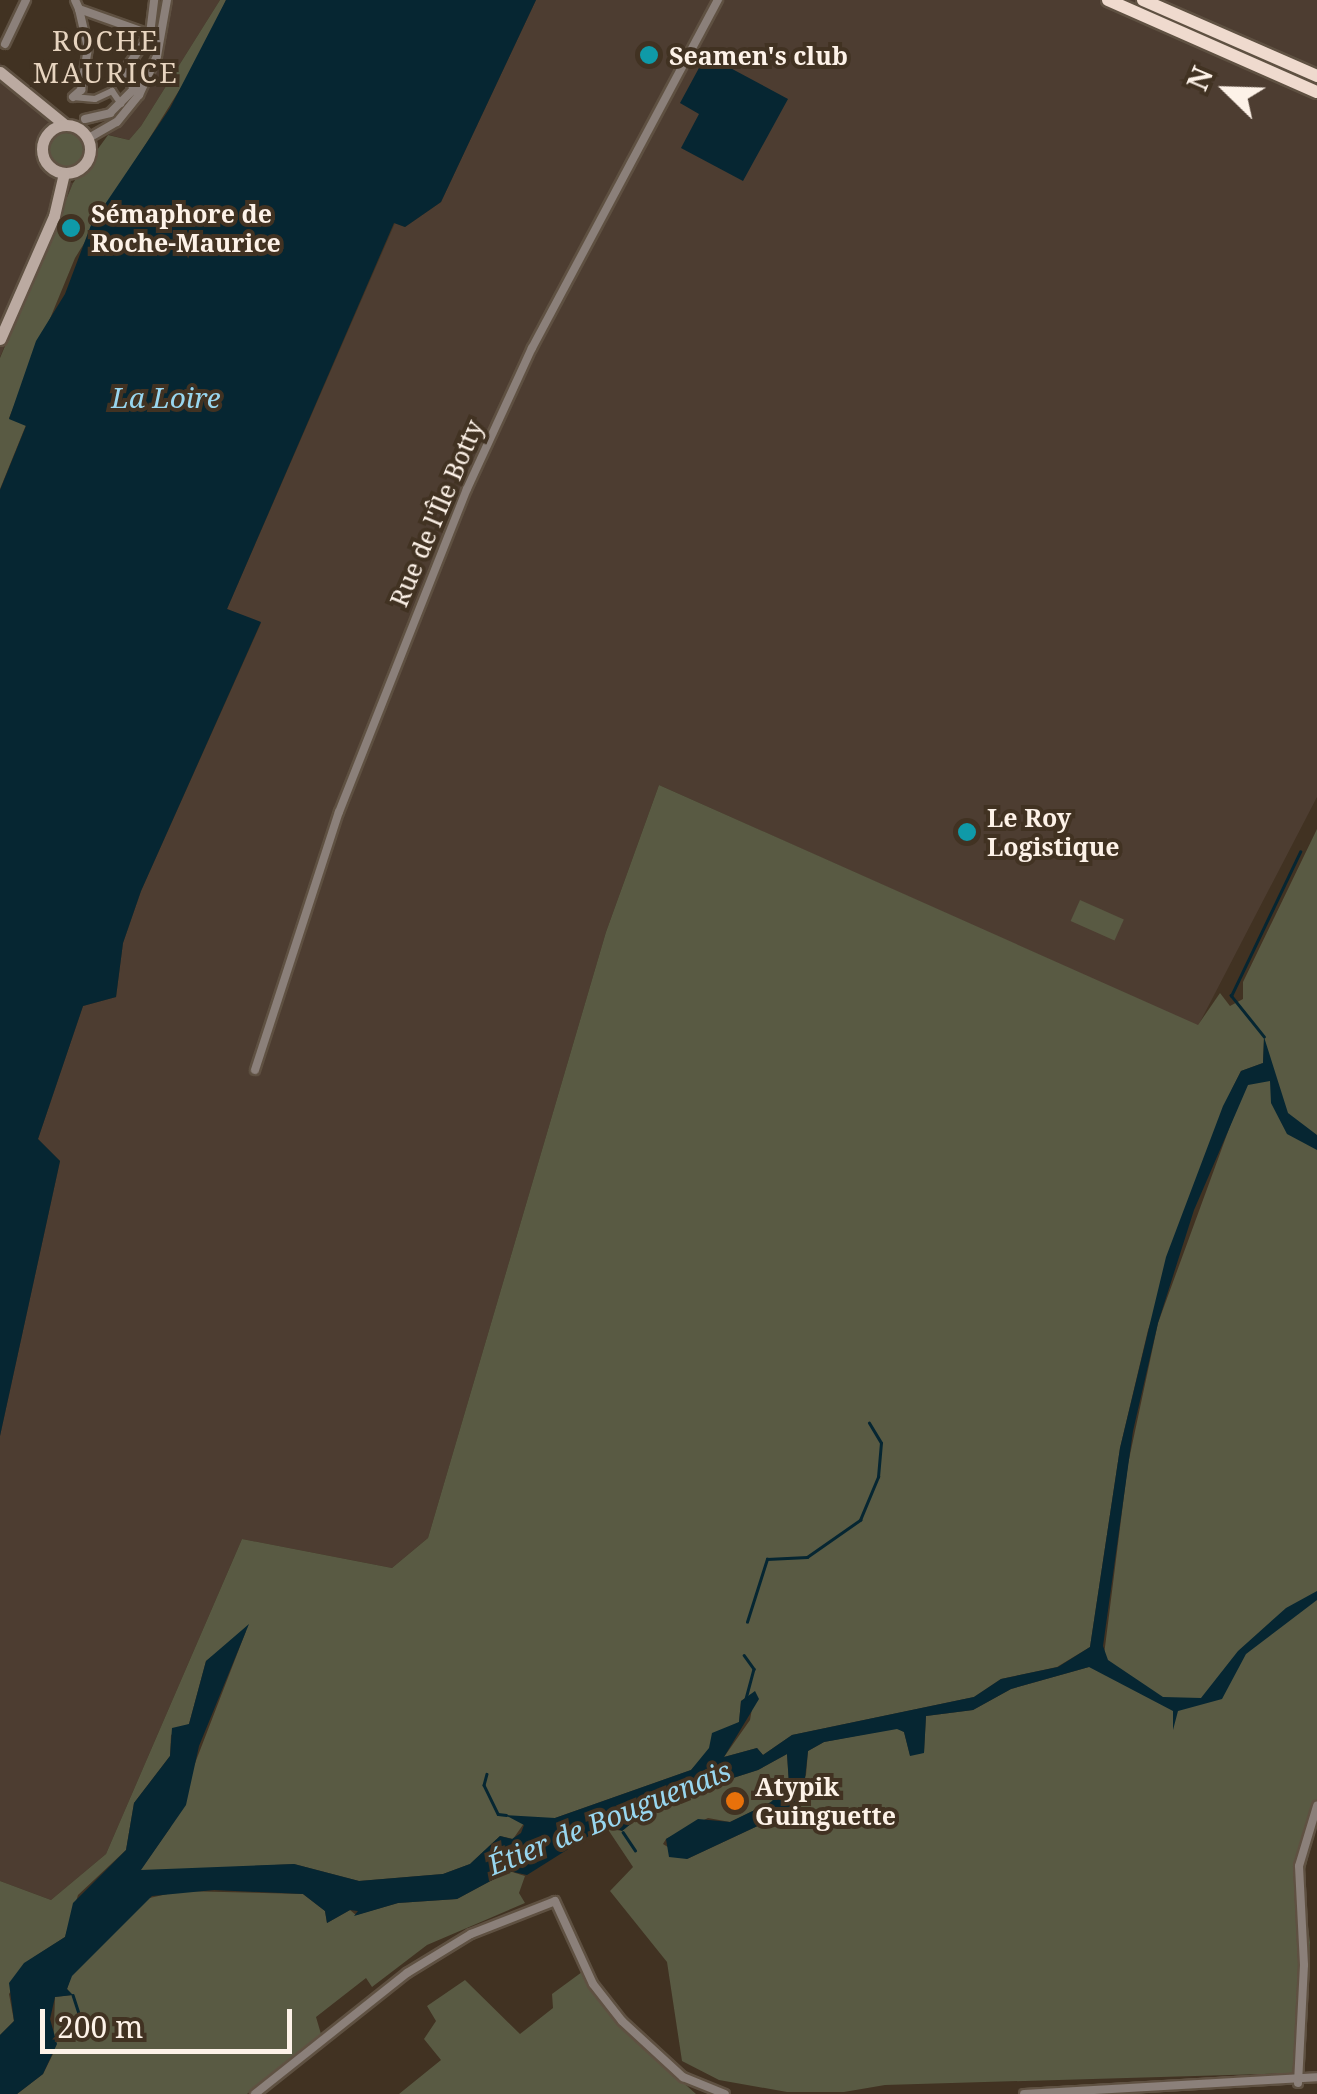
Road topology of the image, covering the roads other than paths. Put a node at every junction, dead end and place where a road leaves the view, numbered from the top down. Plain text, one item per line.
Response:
1 (26, 0) edge
2 (154, 0) edge
3 (167, 0) edge
4 (718, 0) edge
5 (1108, 0) edge
6 (1144, 0) edge
7 (77, 4) edge
8 (150, 34) junction
9 (161, 38) junction
10 (5, 44) dead end
11 (0, 72) edge
12 (1317, 76) edge
13 (1317, 92) edge
14 (136, 93) junction
15 (73, 97) joint
16 (34, 102) junction
17 (122, 106) junction
18 (85, 119) dead end
19 (65, 125) junction
20 (46, 135) junction
21 (87, 139) junction
22 (64, 174) junction
23 (0, 339) edge
24 (254, 1070) dead end
25 (1317, 1806) edge
26 (1317, 2077) edge
27 (1298, 2082) junction
28 (255, 2094) edge
29 (725, 2094) edge
30 (1024, 2094) edge

1 - 10 street
2 - 8 street
3 - 9 street
4 - 24 street, Rue de l'Île Botty
5 - 13 highway
6 - 12 highway
7 - 8 street
7 - 15 street
8 - 9 street
8 - 14 street
9 - 14 street
11 - 16 main road
14 - 17 street
14 - 21 street
15 - 17 street
16 - 19 main road
16 - 20 main road
17 - 18 street
19 - 20 main road
19 - 21 main road
20 - 22 main road
21 - 22 main road
22 - 23 main road
25 - 27 street
26 - 27 street
27 - 30 street
28 - 29 street

